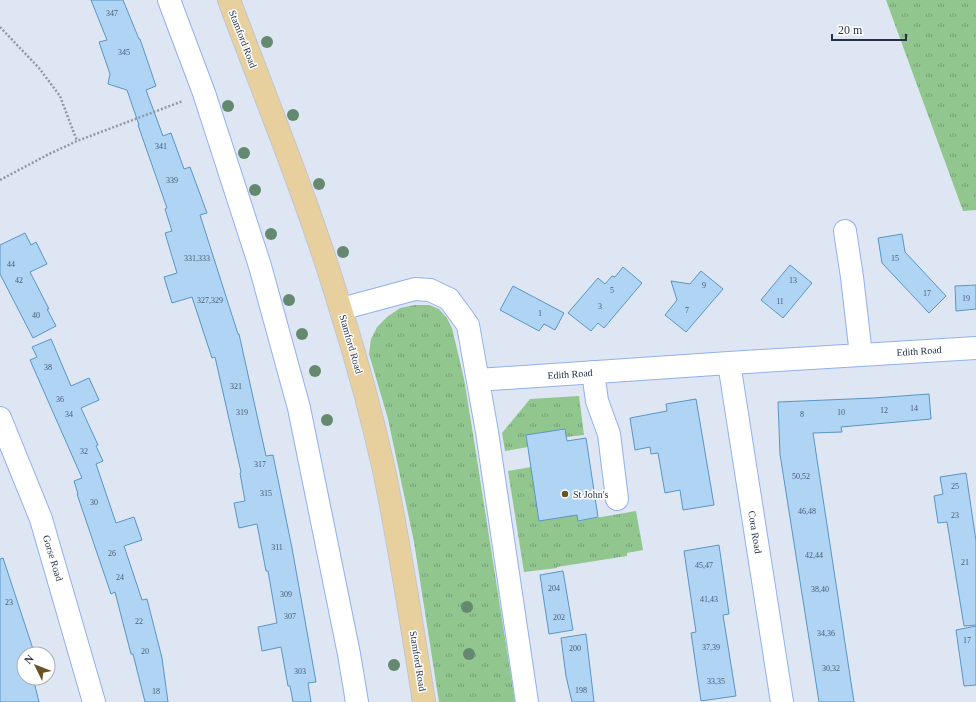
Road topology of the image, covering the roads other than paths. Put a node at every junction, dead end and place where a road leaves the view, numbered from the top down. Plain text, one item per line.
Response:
1 (169, 0) edge
2 (228, 0) edge
3 (845, 231) dead end
4 (341, 309) junction
5 (976, 348) edge
6 (861, 355) junction
7 (729, 363) junction
8 (593, 372) junction
9 (478, 380) junction
10 (0, 418) edge
11 (617, 499) dead end
12 (94, 702) edge
13 (357, 702) edge
14 (424, 702) edge
15 (527, 702) edge
16 (782, 702) edge

1 - 13 street
2 - 4 main road, Stamford Road
3 - 6 street
4 - 9 street
4 - 14 main road, Stamford Road
5 - 6 street, Edith Road
6 - 7 street, Edith Road
7 - 8 street, Edith Road
7 - 16 street, Cora Road
8 - 9 street, Edith Road
8 - 11 street
9 - 15 street
10 - 12 street, Gorse Road

